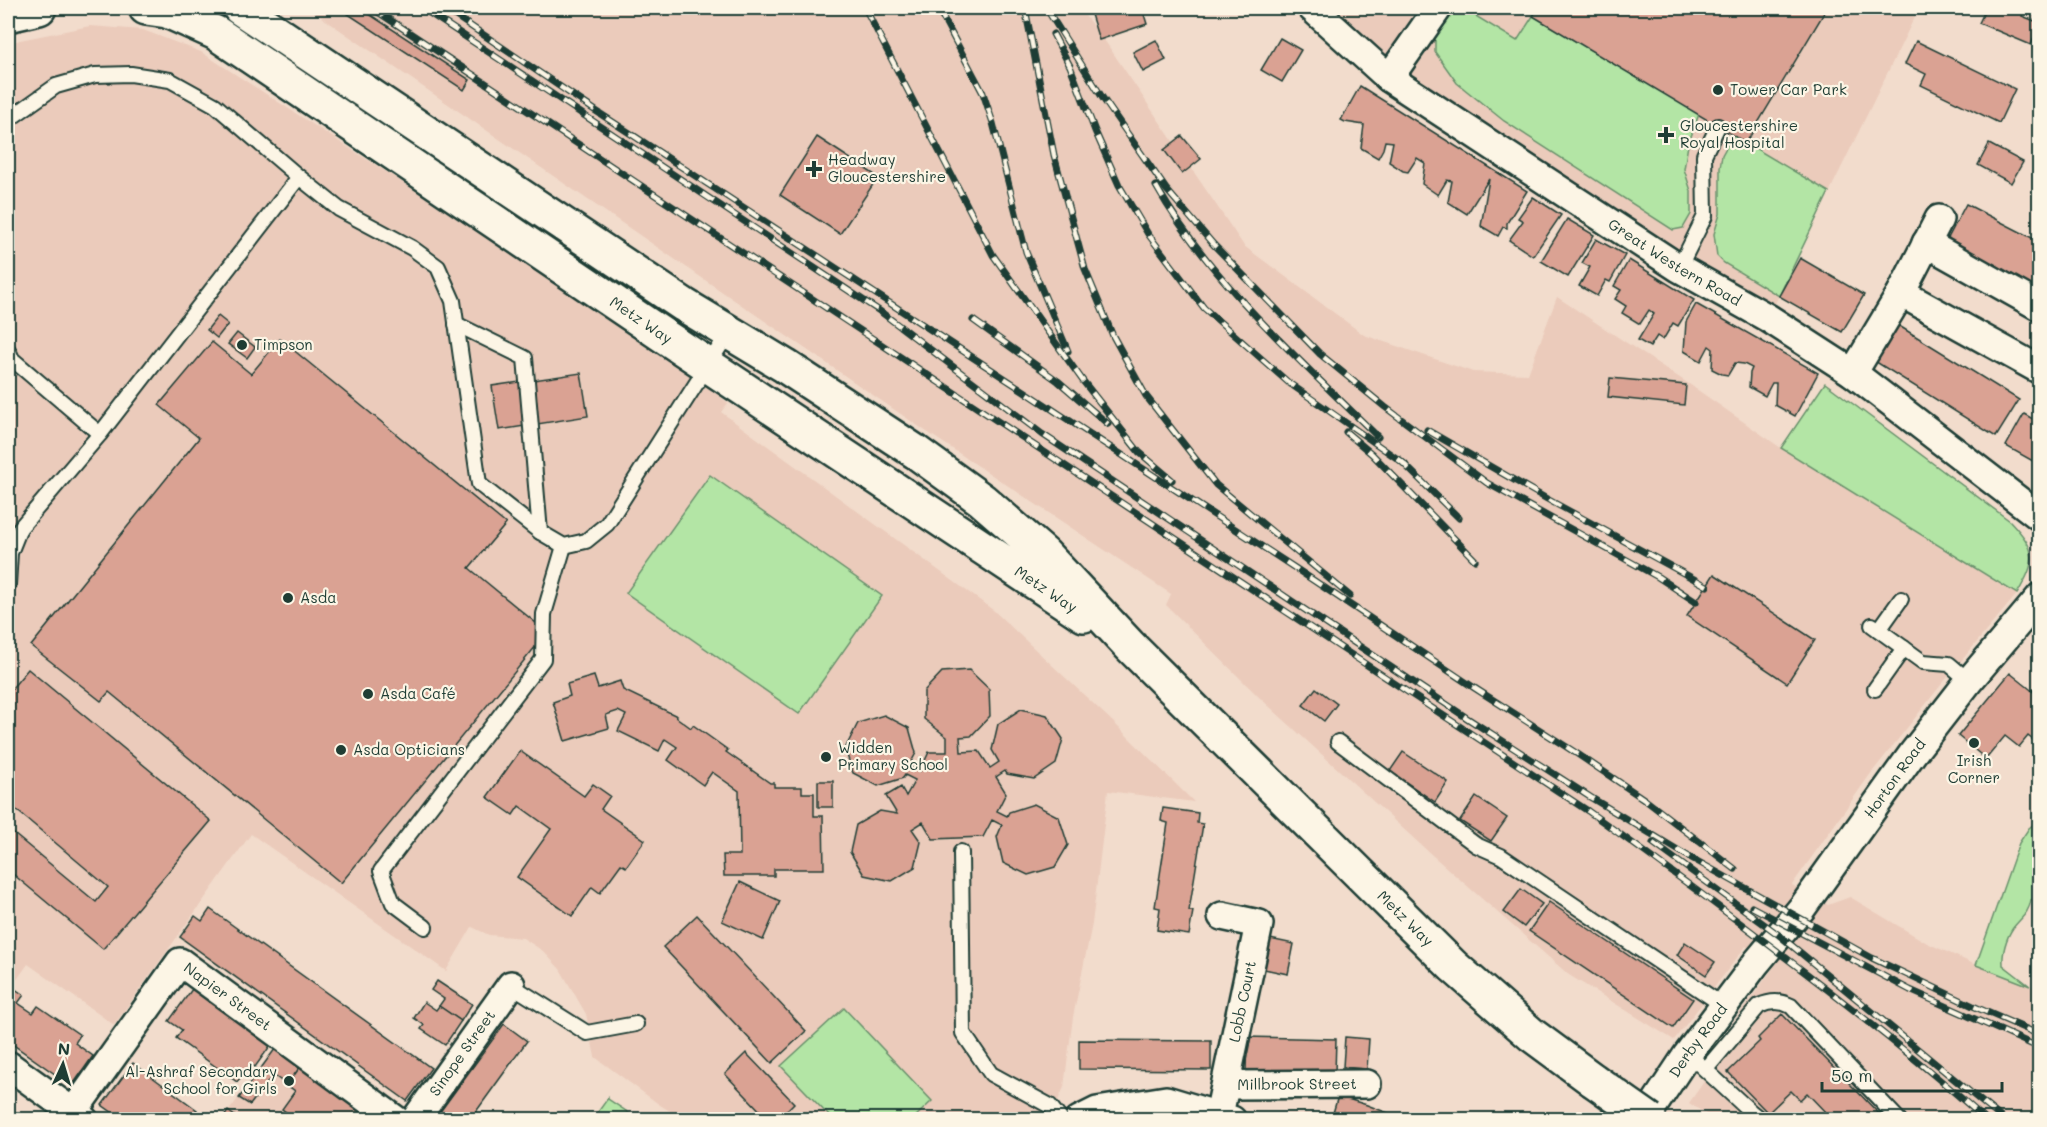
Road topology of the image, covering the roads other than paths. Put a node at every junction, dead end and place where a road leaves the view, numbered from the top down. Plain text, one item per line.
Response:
1 (39, 8) edge
2 (146, 8) edge
3 (240, 8) edge
4 (1312, 8) edge
5 (1438, 8) edge
6 (8, 15) edge
7 (1389, 78) junction
8 (8, 120) edge
9 (1718, 126) dead end
10 (299, 177) junction
11 (1939, 219) dead end
12 (1926, 243) junction
13 (1679, 268) junction
14 (1901, 293) junction
15 (2040, 307) edge
16 (456, 324) junction
17 (729, 332) junction
18 (8, 350) edge
19 (708, 365) junction
20 (2040, 370) edge
21 (1853, 373) junction
22 (100, 434) junction
23 (2040, 517) edge
24 (540, 532) junction
25 (564, 546) junction
26 (8, 585) edge
27 (2040, 597) edge
28 (1901, 599) dead end
29 (1130, 646) junction
30 (1904, 648) junction
31 (1969, 681) junction
32 (1875, 689) dead end
33 (1338, 742) dead end
34 (961, 852) dead end
35 (1222, 916) dead end
36 (426, 927) dead end
37 (1756, 963) joint
38 (511, 985) joint
39 (1724, 1006) junction
40 (636, 1024) dead end
41 (1696, 1062) junction
42 (8, 1065) edge
43 (1367, 1084) dead end
44 (1227, 1085) junction
45 (79, 1116) edge
46 (1226, 1117) edge
47 (396, 1119) edge
48 (415, 1119) edge
49 (1061, 1119) edge
50 (1080, 1119) edge
51 (1644, 1119) edge
52 (1650, 1119) edge
53 (1761, 1119) edge
54 (1899, 1119) edge

1 - 6 main road
2 - 19 main road, Metz Way
3 - 17 main road, Metz Way
4 - 7 street, Great Western Road
5 - 7 street
7 - 13 street, Great Western Road
8 - 10 lane
9 - 13 lane
10 - 16 lane
10 - 22 lane
11 - 12 street
12 - 14 street
12 - 15 street
13 - 21 street, Great Western Road
14 - 20 street
14 - 21 street
16 - 24 lane
16 - 24 lane
17 - 19 lane
17 - 29 main road, Metz Way
18 - 22 lane
19 - 25 lane
19 - 29 main road, Metz Way
21 - 23 street, Great Western Road
22 - 26 lane
24 - 25 lane
25 - 36 lane
27 - 31 street, Horton Road
28 - 30 lane
29 - 52 main road, Metz Way, bridge
30 - 31 lane
30 - 32 lane
31 - 37 street, Horton Road
33 - 39 lane
34 - 49 lane
35 - 44 street, Lobb Court
37 - 39 street, Derby Road
38 - 40 lane
38 - 48 street, Sinope Street
39 - 41 street, Derby Road
41 - 51 street, Derby Road
41 - 53 lane
41 - 54 lane
42 - 45 street
43 - 44 street, Millbrook Street
44 - 46 street, Lobb Court
45 - 47 street, Napier Street
46 - 50 street

